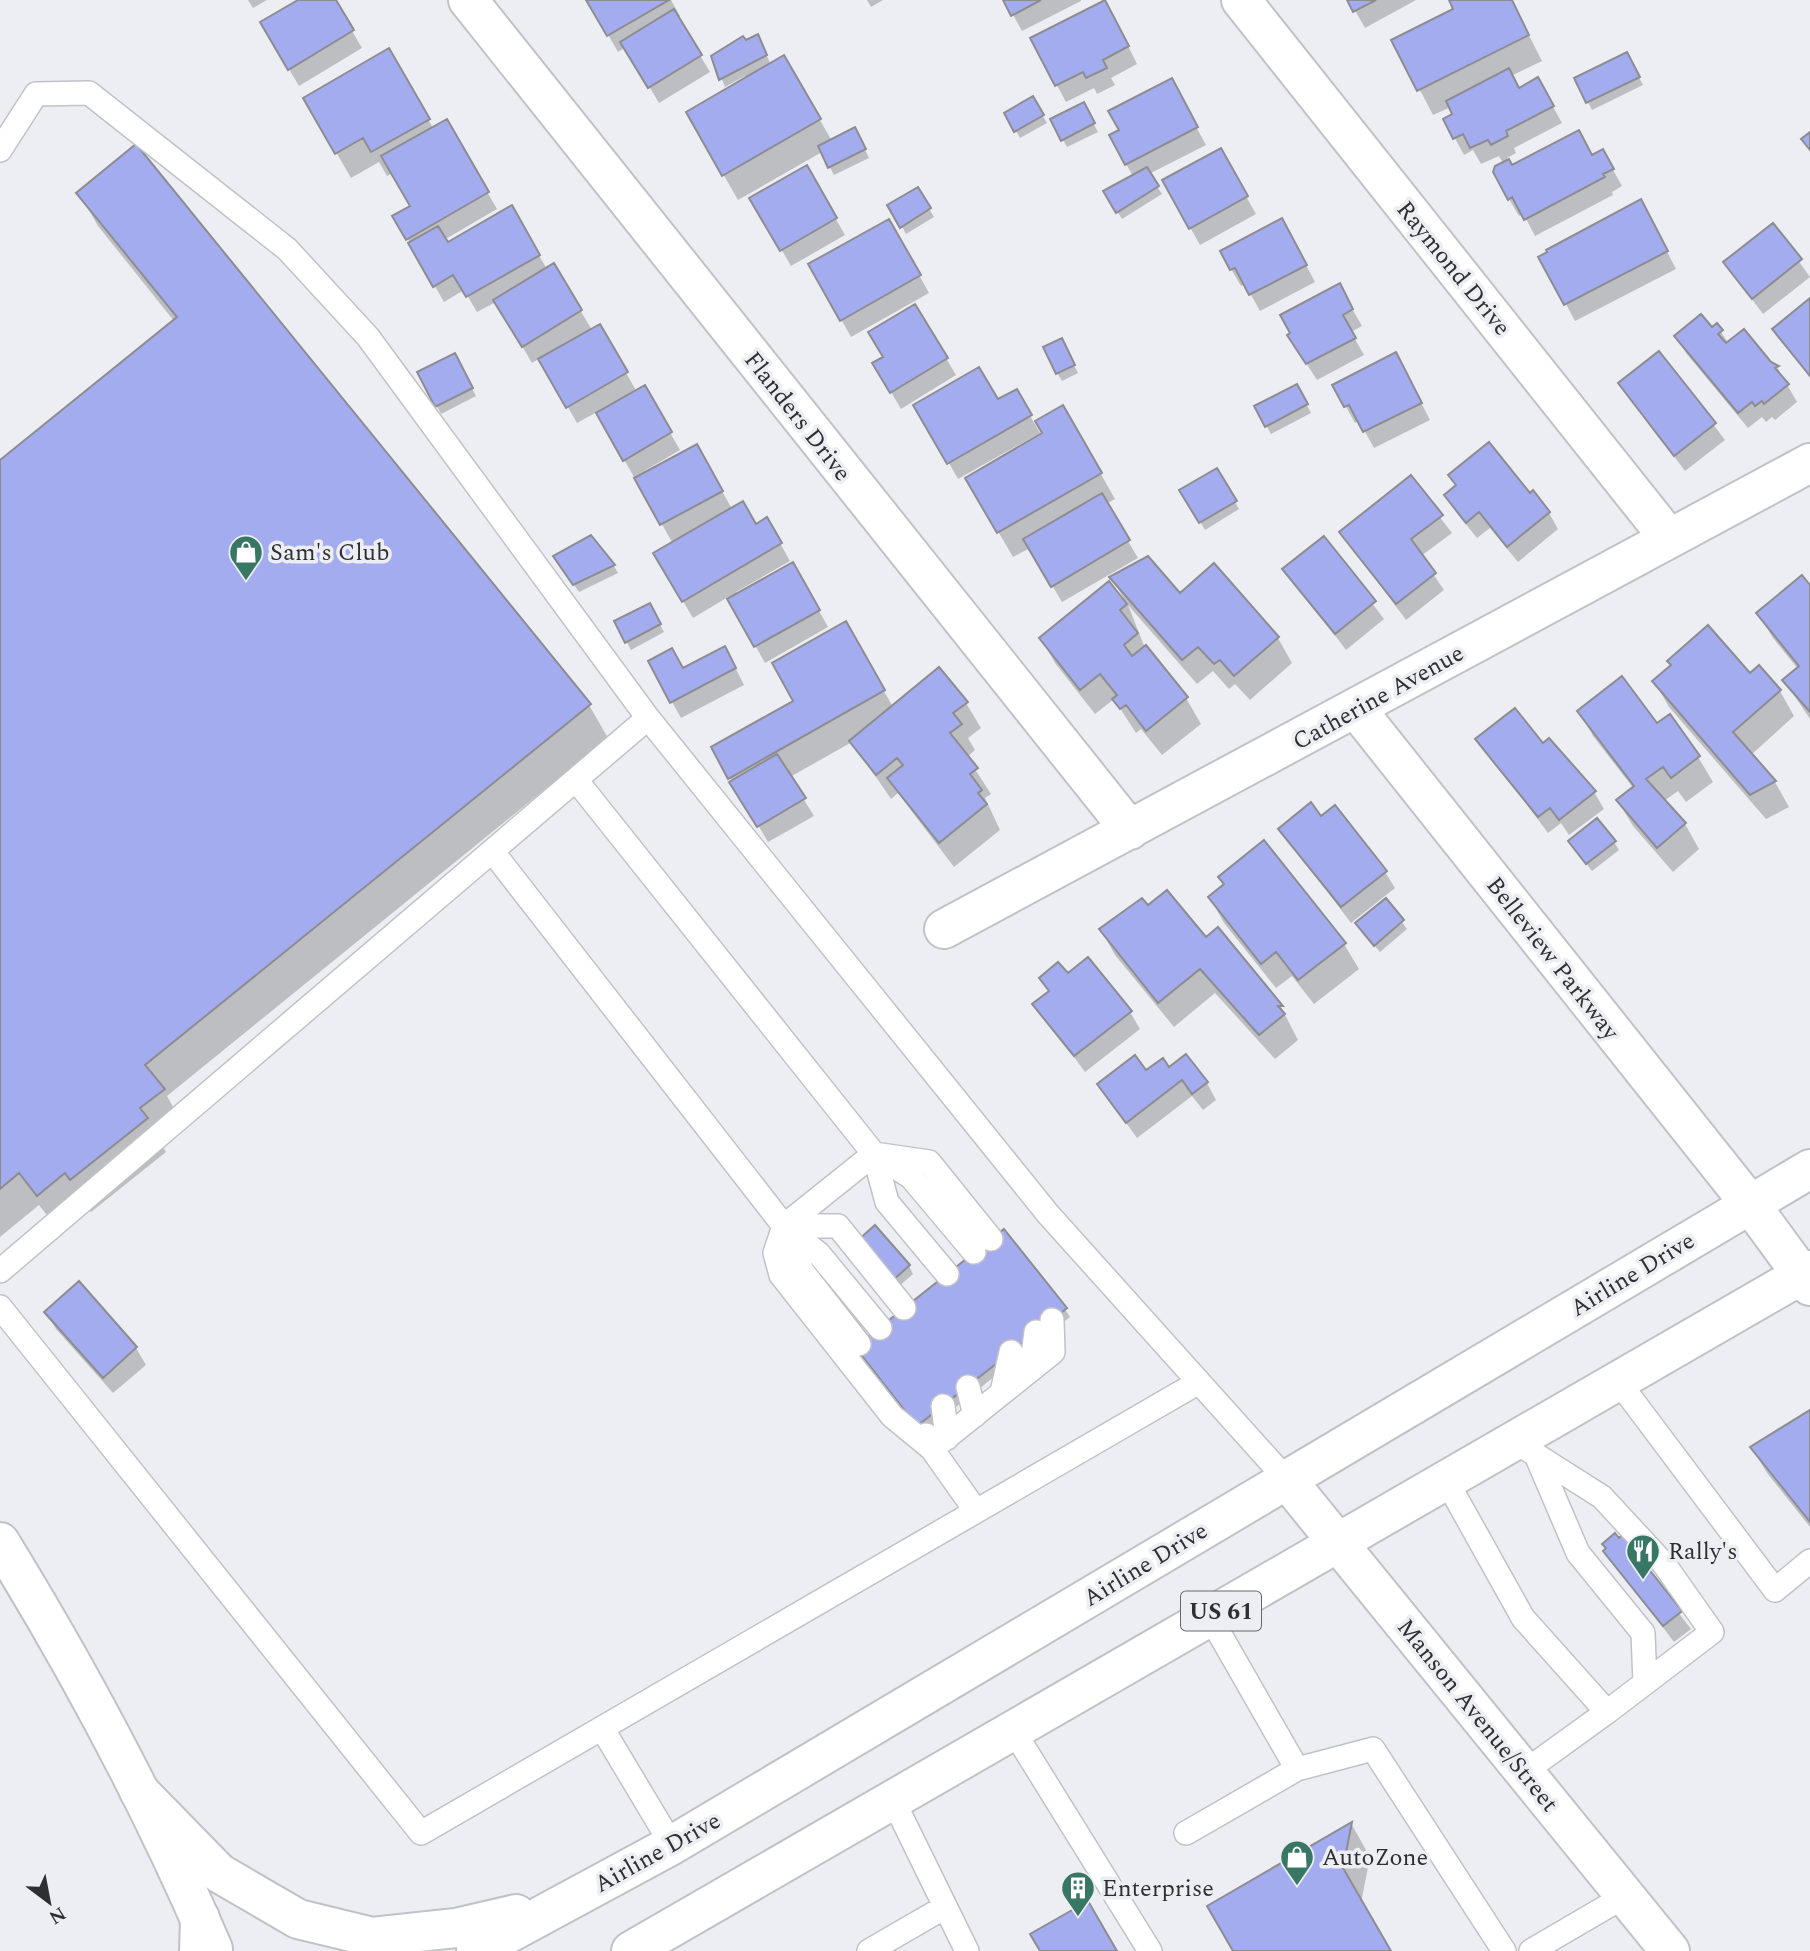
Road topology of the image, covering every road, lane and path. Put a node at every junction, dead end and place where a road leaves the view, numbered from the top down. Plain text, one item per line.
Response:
1 (467, 0) edge
2 (1241, 0) edge
3 (0, 150) edge
4 (1810, 463) edge
5 (1668, 537) junction
6 (1357, 710) junction
7 (648, 718) junction
8 (576, 780) junction
9 (1130, 830) junction
10 (492, 851) junction
11 (944, 929) dead end
12 (874, 1154) junction
13 (1810, 1169) edge
14 (1750, 1204) junction
15 (784, 1226) junction
16 (983, 1246) dead end
17 (0, 1271) edge
18 (947, 1274) dead end
19 (1807, 1277) edge
20 (0, 1307) edge
21 (904, 1308) dead end
22 (1044, 1326) dead end
23 (880, 1328) dead end
24 (859, 1344) dead end
25 (1011, 1352) dead end
26 (1618, 1381) junction
27 (1199, 1382) junction
28 (968, 1387) dead end
29 (1002, 1392) junction
30 (943, 1406) dead end
31 (975, 1415) junction
32 (921, 1424) dead end
33 (939, 1444) junction
34 (1525, 1448) junction
35 (1286, 1479) junction
36 (1446, 1480) junction
37 (976, 1511) junction
38 (0, 1542) edge
39 (1337, 1544) junction
40 (1810, 1561) edge
41 (1210, 1617) junction
42 (1644, 1683) junction
43 (1607, 1712) junction
44 (602, 1728) junction
45 (1013, 1730) junction
46 (1297, 1769) junction
47 (1524, 1772) junction
48 (139, 1791) junction
49 (893, 1800) junction
50 (1186, 1833) dead end
51 (672, 1845) junction
52 (1625, 1896) junction
53 (559, 1905) junction
54 (945, 1907) junction
55 (204, 1940) edge
56 (650, 1946) edge
57 (476, 1951) edge
58 (869, 1951) edge
59 (967, 1951) edge
60 (1150, 1951) edge
61 (1504, 1951) edge
62 (1531, 1951) edge
63 (1670, 1951) edge

1 - 9 main road, Flanders Drive
2 - 5 main road, Raymond Drive
3 - 7 lane
4 - 5 main road, Catherine Avenue
5 - 6 main road, Catherine Avenue
6 - 9 main road, Catherine Avenue
6 - 14 main road, Belleview Parkway
7 - 8 lane
7 - 27 lane
8 - 10 lane
8 - 12 lane
9 - 11 main road, Catherine Avenue
10 - 15 lane
10 - 17 lane
12 - 15 lane
12 - 16 lane
12 - 18 lane
13 - 14 main road, Airline Drive
14 - 19 main road, Belleview Parkway
14 - 35 main road, Airline Drive
15 - 21 lane
15 - 23 lane
15 - 24 lane
15 - 33 lane
19 - 26 main road, US 61
20 - 44 lane
22 - 29 lane
25 - 29 lane
26 - 34 main road, US 61
26 - 40 lane
27 - 35 lane
27 - 37 lane
28 - 31 lane
29 - 31 lane
30 - 33 lane
31 - 33 lane
32 - 33 lane
33 - 37 lane
34 - 36 main road, US 61
34 - 42 lane
34 - 42 lane
35 - 39 main road, Manson Avenue/Street
35 - 51 main road, Airline Drive
36 - 39 main road, US 61
36 - 43 lane
37 - 44 lane
38 - 48 main road
39 - 41 main road, US 61
39 - 47 main road, Manson Avenue/Street
41 - 45 main road, US 61
41 - 46 lane
42 - 43 lane
43 - 47 lane
44 - 51 lane
45 - 49 main road, US 61
45 - 60 lane
46 - 50 lane
46 - 61 lane
47 - 52 main road, Manson Avenue/Street
48 - 53 main road
48 - 55 main road
49 - 54 lane
49 - 56 main road, US 61
51 - 53 main road, Airline Drive
52 - 62 lane
52 - 63 main road, Manson Avenue/Street
53 - 57 main road, Airline Drive
54 - 58 lane
54 - 59 lane

